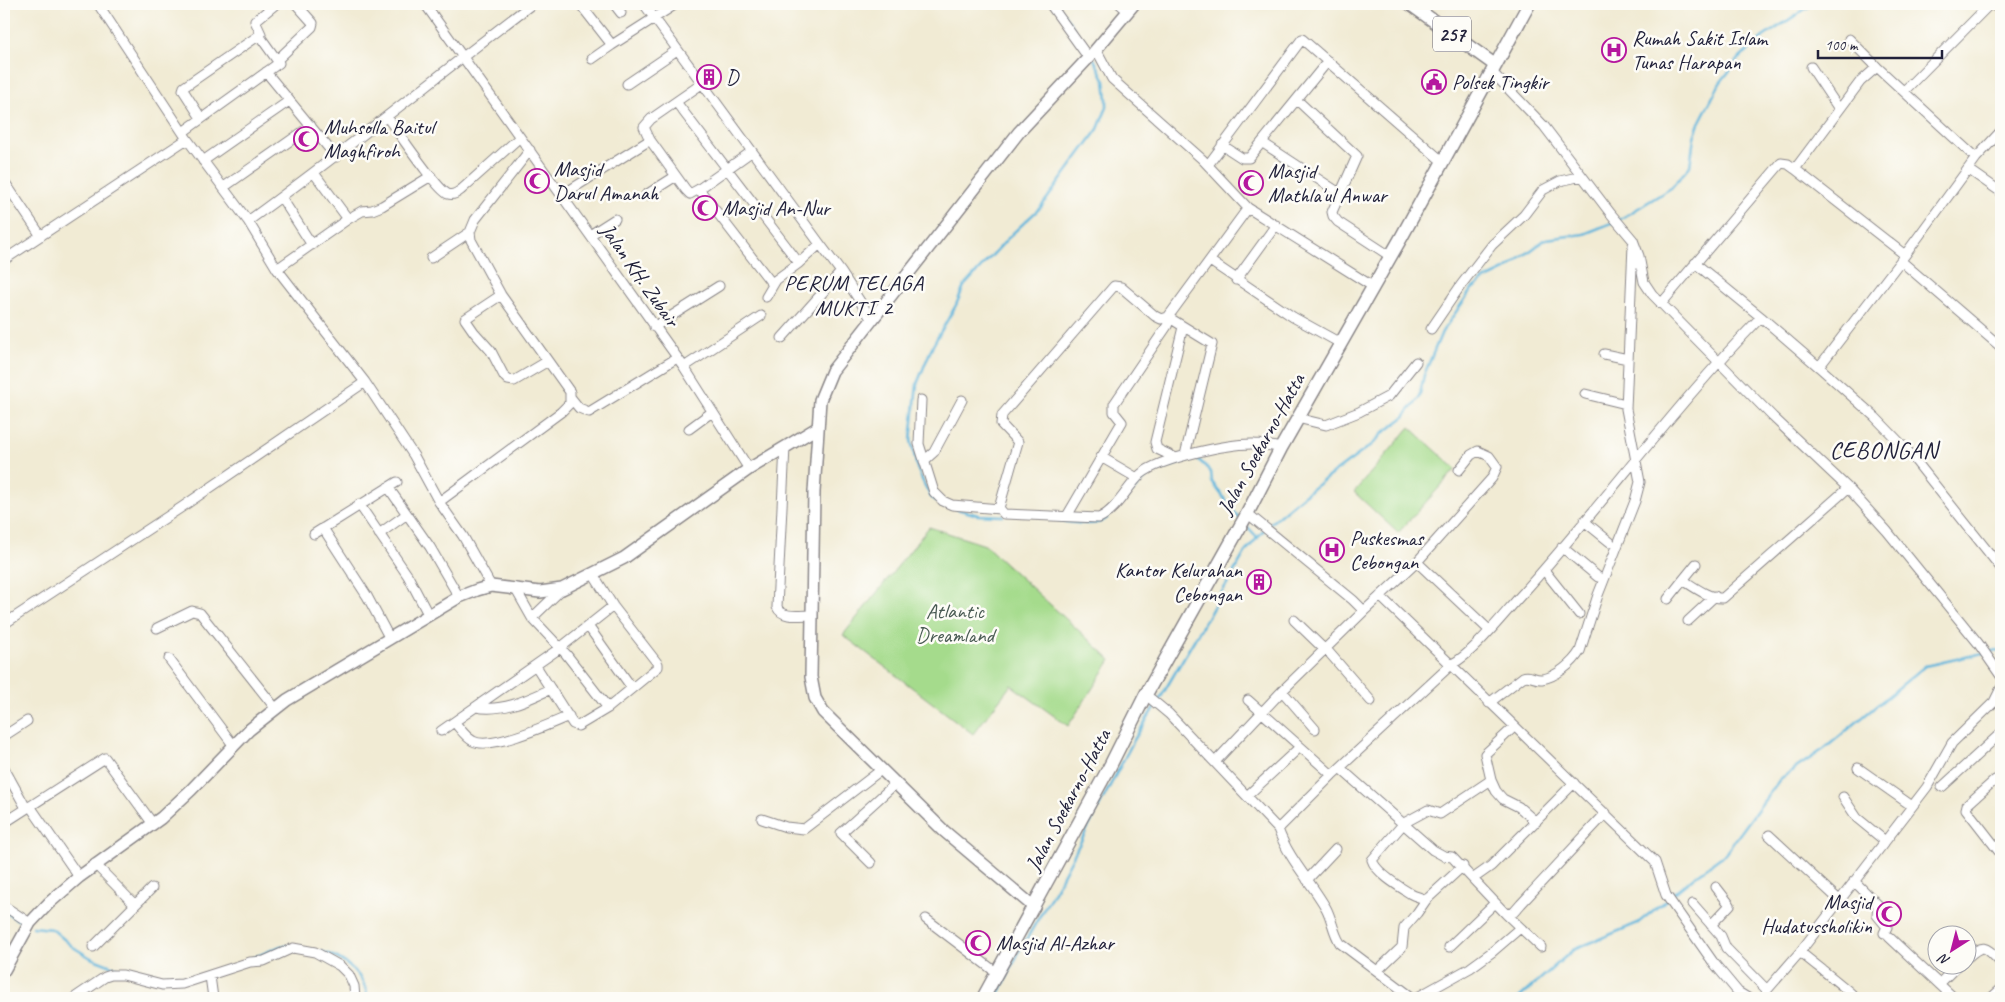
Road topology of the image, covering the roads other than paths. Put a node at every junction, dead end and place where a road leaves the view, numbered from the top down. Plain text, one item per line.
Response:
1 (98, 4) edge
2 (276, 4) edge
3 (296, 4) edge
4 (425, 4) edge
5 (532, 4) edge
6 (580, 4) edge
7 (614, 4) edge
8 (644, 4) edge
9 (676, 4) edge
10 (1050, 4) edge
11 (1410, 4) edge
12 (1529, 4) edge
13 (1990, 4) edge
14 (1998, 4) edge
15 (1127, 6) edge
16 (2001, 6) edge
17 (621, 13) dead end
18 (653, 18) junction
19 (259, 36) junction
20 (1849, 39) dead end
21 (612, 45) junction
22 (677, 50) junction
23 (1092, 54) junction
24 (462, 57) junction
25 (277, 60) junction
26 (592, 60) dead end
27 (1328, 61) junction
28 (1811, 67) dead end
29 (1878, 67) junction
30 (1493, 69) junction
31 (266, 72) junction
32 (703, 83) junction
33 (627, 84) dead end
34 (1904, 91) junction
35 (289, 100) junction
36 (1297, 100) junction
37 (676, 102) junction
38 (1839, 109) junction
39 (387, 117) junction
40 (202, 118) junction
41 (311, 126) junction
42 (2001, 131) edge
43 (185, 135) junction
44 (520, 137) junction
45 (650, 140) junction
46 (1263, 143) junction
47 (1222, 145) junction
48 (530, 150) junction
49 (751, 152) junction
50 (336, 157) junction
51 (1976, 158) junction
52 (203, 161) junction
53 (1443, 162) junction
54 (1208, 165) junction
55 (1794, 169) junction
56 (1968, 169) junction
57 (727, 170) junction
58 (314, 172) junction
59 (431, 176) junction
60 (676, 176) junction
61 (1582, 176) junction
62 (4, 181) edge
63 (224, 187) junction
64 (699, 189) junction
65 (2001, 192) edge
66 (1341, 194) junction
67 (562, 195) junction
68 (646, 195) dead end
69 (281, 197) junction
70 (1248, 208) junction
71 (348, 219) junction
72 (615, 219) dead end
73 (248, 221) junction
74 (1276, 225) junction
75 (470, 232) junction
76 (590, 235) junction
77 (41, 236) junction
78 (1633, 240) junction
79 (820, 244) junction
80 (312, 245) junction
81 (1390, 256) junction
82 (431, 258) dead end
83 (1903, 258) junction
84 (4, 260) edge
85 (1210, 261) junction
86 (799, 263) junction
87 (1695, 263) junction
88 (277, 269) junction
89 (841, 272) junction
90 (776, 280) junction
91 (1236, 280) junction
92 (718, 286) dead end
93 (1372, 286) junction
94 (501, 294) junction
95 (766, 297) dead end
96 (1661, 304) junction
97 (761, 316) dead end
98 (1761, 317) junction
99 (1169, 318) junction
100 (872, 320) junction
101 (654, 327) junction
102 (1183, 327) junction
103 (1431, 329) dead end
104 (782, 338) dead end
105 (1340, 343) junction
106 (2001, 347) edge
107 (1604, 354) dead end
108 (677, 358) junction
109 (1628, 359) junction
110 (548, 361) junction
111 (1416, 362) dead end
112 (1718, 362) junction
113 (684, 367) junction
114 (1819, 367) junction
115 (365, 382) junction
116 (1585, 394) dead end
117 (571, 398) junction
118 (921, 400) dead end
119 (962, 400) dead end
120 (1626, 404) junction
121 (712, 412) junction
122 (1298, 418) junction
123 (817, 428) junction
124 (688, 429) dead end
125 (785, 446) junction
126 (1281, 448) junction
127 (1186, 455) junction
128 (1101, 457) junction
129 (1176, 458) junction
130 (1635, 460) junction
131 (924, 461) junction
132 (749, 469) junction
133 (1459, 470) dead end
134 (1137, 478) junction
135 (397, 482) dead end
136 (388, 487) junction
137 (1848, 488) junction
138 (439, 502) junction
139 (359, 504) junction
140 (1000, 510) junction
141 (407, 514) junction
142 (1246, 514) junction
143 (1067, 516) junction
144 (1584, 521) junction
145 (323, 528) junction
146 (314, 534) dead end
147 (379, 534) junction
148 (1610, 542) dead end
149 (1562, 547) junction
150 (1416, 564) junction
151 (1696, 564) dead end
152 (2001, 568) edge
153 (1544, 570) junction
154 (593, 574) junction
155 (1598, 578) dead end
156 (1683, 580) junction
157 (491, 586) junction
158 (515, 588) junction
159 (562, 589) junction
160 (1380, 596) junction
161 (1715, 596) junction
162 (459, 597) junction
163 (1668, 599) dead end
164 (613, 606) junction
165 (1364, 612) junction
166 (1579, 614) dead end
167 (812, 615) junction
168 (429, 616) junction
169 (532, 618) junction
170 (1294, 620) dead end
171 (1688, 621) dead end
172 (4, 624) edge
173 (588, 626) junction
174 (157, 628) dead end
175 (1489, 630) junction
176 (390, 639) junction
177 (560, 648) junction
178 (1325, 649) junction
179 (169, 659) dead end
180 (1452, 664) junction
181 (536, 666) junction
182 (2001, 676) edge
183 (551, 688) junction
184 (632, 688) junction
185 (1282, 692) junction
186 (2001, 692) edge
187 (1148, 698) junction
188 (1248, 700) dead end
189 (1371, 701) dead end
190 (1489, 703) junction
191 (476, 707) junction
192 (608, 708) junction
193 (276, 709) junction
194 (1260, 712) junction
195 (569, 716) junction
196 (27, 721) dead end
197 (454, 722) junction
198 (1514, 727) junction
199 (1315, 729) dead end
200 (440, 731) dead end
201 (2001, 733) edge
202 (4, 736) edge
203 (234, 746) junction
204 (1300, 747) junction
205 (1215, 762) junction
206 (4, 768) edge
207 (1340, 768) junction
208 (1858, 768) dead end
209 (881, 770) junction
210 (1332, 775) junction
211 (1491, 780) junction
212 (2000, 782) edge
213 (1574, 783) junction
214 (896, 784) junction
215 (1942, 787) dead end
216 (1247, 796) junction
217 (1843, 797) dead end
218 (1912, 806) junction
219 (28, 807) junction
220 (1606, 813) junction
221 (762, 818) dead end
222 (1536, 822) junction
223 (4, 823) edge
224 (1404, 823) junction
225 (153, 824) junction
226 (1278, 829) junction
227 (1769, 835) dead end
228 (1885, 842) junction
229 (1336, 849) dead end
230 (2001, 854) edge
231 (95, 864) junction
232 (871, 864) dead end
233 (1463, 866) junction
234 (79, 876) junction
235 (1474, 878) junction
236 (1307, 880) junction
237 (1854, 881) junction
238 (1716, 887) dead end
239 (152, 888) dead end
240 (1426, 900) junction
241 (1839, 900) junction
242 (134, 904) junction
243 (1495, 904) junction
244 (1693, 904) dead end
245 (4, 906) edge
246 (1034, 907) junction
247 (1506, 914) junction
248 (926, 919) dead end
249 (1711, 925) junction
250 (28, 926) junction
251 (1520, 928) junction
252 (93, 947) dead end
253 (1449, 947) dead end
254 (1541, 947) dead end
255 (1978, 948) edge
256 (1800, 952) junction
257 (5, 962) edge
258 (2001, 963) edge
259 (1377, 971) junction
260 (997, 973) junction
261 (1949, 974) edge
262 (210, 976) junction
263 (1939, 984) junction
264 (1766, 994) edge
265 (74, 998) edge
266 (213, 998) edge
267 (354, 998) edge
268 (984, 998) edge
269 (1415, 998) edge
270 (1748, 998) edge
271 (1856, 998) edge
272 (1954, 998) edge

1 - 43 street
2 - 19 street
3 - 25 street
4 - 24 street, Jalan KH. Zubair
5 - 24 street
6 - 21 street
7 - 17 street
8 - 18 street
9 - 18 street
10 - 23 street
11 - 30 main road, 257
12 - 30 main road, Jalan Soekarno-Hatta
13 - 34 street
14 - 16 highway
15 - 23 street
18 - 21 street
18 - 22 street
19 - 25 street
19 - 40 street
20 - 29 street
21 - 26 street
22 - 32 street
22 - 33 street
23 - 54 street
23 - 100 street
24 - 39 street
24 - 44 street, Jalan KH. Zubair
25 - 31 street
27 - 36 street
27 - 47 street
27 - 53 street
28 - 38 street
29 - 34 street
29 - 38 street
30 - 53 main road, Jalan Soekarno-Hatta
30 - 61 street
31 - 35 street
31 - 40 street
32 - 37 street
32 - 49 street
34 - 51 street
35 - 41 street
35 - 52 street
36 - 46 street
36 - 66 street
37 - 45 street
37 - 57 street
38 - 55 street
39 - 50 street
39 - 59 street
40 - 43 street
41 - 50 street
41 - 63 street
42 - 51 street
43 - 52 street
43 - 77 street
44 - 48 street, Jalan KH. Zubair
44 - 59 street
45 - 60 street
45 - 67 street
46 - 47 street
46 - 66 street
47 - 54 street
48 - 67 street, Jalan KH. Zubair
48 - 75 street
49 - 57 street
49 - 79 street
50 - 58 street
51 - 56 street
52 - 63 street
53 - 81 main road, Jalan Soekarno-Hatta
54 - 70 street
55 - 83 street
55 - 87 street
56 - 65 street
56 - 83 street
57 - 64 street
57 - 86 street
58 - 69 street
58 - 71 street
59 - 71 street
60 - 64 street
60 - 68 street
61 - 78 street
61 - 103 street
62 - 77 street
63 - 73 street
64 - 90 street
66 - 81 street
67 - 76 street, Jalan KH. Zubair
69 - 73 street
69 - 80 street
70 - 74 street
70 - 85 street
71 - 80 street
72 - 76 street
73 - 88 street
74 - 91 street
74 - 93 street
75 - 82 street
75 - 94 street
76 - 101 street, Jalan KH. Zubair
77 - 84 street
78 - 96 street
78 - 109 street
79 - 86 street
79 - 89 street
80 - 88 street
81 - 93 main road, Jalan Soekarno-Hatta
83 - 106 street
83 - 114 street
85 - 91 street
85 - 99 street
86 - 90 street
87 - 96 street
87 - 98 street
88 - 115 street
89 - 100 street
89 - 104 street
90 - 95 street
91 - 105 street
92 - 101 street
93 - 105 main road, Jalan Soekarno-Hatta
94 - 110 street
94 - 110 street
96 - 112 street
97 - 113 street
98 - 112 street
98 - 114 street
99 - 102 street
99 - 128 street
99 - 140 street
100 - 123 street
101 - 108 street, Jalan KH. Zubair
102 - 127 street
102 - 129 street
105 - 122 main road, Jalan Soekarno-Hatta
107 - 109 street
108 - 113 street, Jalan KH. Zubair
108 - 117 street
109 - 120 street
110 - 117 street
111 - 122 street
112 - 130 street
112 - 137 street
113 - 121 street, Jalan KH. Zubair
114 - 152 street
115 - 138 street
115 - 172 street
116 - 120 street
117 - 138 street
118 - 131 street
119 - 131 street
120 - 130 street
121 - 124 street
121 - 132 street, Jalan KH. Zubair
122 - 126 main road, Jalan Soekarno-Hatta
123 - 125 street
123 - 167 street
125 - 132 street
125 - 167 street
126 - 127 street
126 - 142 main road, Jalan Soekarno-Hatta
127 - 129 street
128 - 134 street
128 - 143 street
129 - 134 street
130 - 144 street
130 - 190 street
131 - 140 street
132 - 154 street
133 - 150 street
134 - 143 street
135 - 136 street
136 - 139 street
136 - 141 street
137 - 161 street
137 - 182 street
138 - 157 street
139 - 145 street
139 - 147 street
140 - 143 street
141 - 147 street
141 - 162 street
142 - 165 street
142 - 187 main road, Jalan Soekarno-Hatta
144 - 148 street
144 - 149 street
145 - 146 street
145 - 176 street
147 - 168 street
149 - 153 street
149 - 155 street
150 - 160 street
150 - 175 street
151 - 156 street
153 - 166 street
153 - 175 street
154 - 159 street
154 - 164 street
156 - 161 street
156 - 163 street
157 - 158 street
157 - 162 street
158 - 159 street
158 - 169 street
159 - 169 street
160 - 165 street
160 - 180 street
161 - 171 street
162 - 168 street
164 - 173 street
164 - 184 street
165 - 178 street
167 - 209 street
168 - 176 street
169 - 177 street
170 - 178 street
173 - 177 street
173 - 184 street
174 - 193 street
175 - 180 street
176 - 193 street
177 - 181 street
177 - 192 street
178 - 185 street
178 - 189 street
179 - 203 street
180 - 190 street
180 - 207 street
181 - 183 street
181 - 191 street
183 - 191 street
183 - 195 street
184 - 192 street
185 - 194 street
185 - 199 street
186 - 218 street
187 - 205 street
187 - 246 main road, Jalan Soekarno-Hatta
188 - 194 street
190 - 198 street
191 - 197 street
192 - 195 street
193 - 203 street
194 - 204 street
194 - 205 street
195 - 197 street
196 - 202 street
197 - 200 street
198 - 211 street
198 - 213 street
201 - 215 street
203 - 225 street
204 - 210 street
204 - 216 street
205 - 216 street
206 - 219 street
207 - 210 street
207 - 224 street
208 - 218 street
209 - 214 street
209 - 221 street
210 - 226 street
211 - 222 street
211 - 224 street
212 - 230 street
213 - 220 street
213 - 222 street
214 - 232 street
214 - 246 street
216 - 226 street
217 - 228 street
218 - 228 street
219 - 223 street
219 - 225 street
219 - 234 street
220 - 247 street
220 - 270 street
222 - 235 street
224 - 233 street
224 - 240 street
225 - 231 street
226 - 236 street
227 - 241 street
228 - 237 street
229 - 236 street
231 - 234 street
231 - 242 street
233 - 235 street
233 - 240 street
234 - 250 street
235 - 243 street
236 - 259 street
237 - 241 street
237 - 263 street
238 - 249 street
239 - 242 street
240 - 259 street
241 - 256 street
242 - 252 street
243 - 247 street
243 - 253 street
244 - 249 street
245 - 250 street
246 - 260 main road, Jalan Soekarno-Hatta
247 - 251 street
248 - 260 street
249 - 264 street
250 - 257 street
251 - 254 street
251 - 269 street
255 - 258 street
256 - 264 street
256 - 271 street
259 - 269 street
260 - 268 main road, Jalan Soekarno-Hatta
261 - 263 street
262 - 265 street
262 - 266 street
262 - 267 street
263 - 272 street

